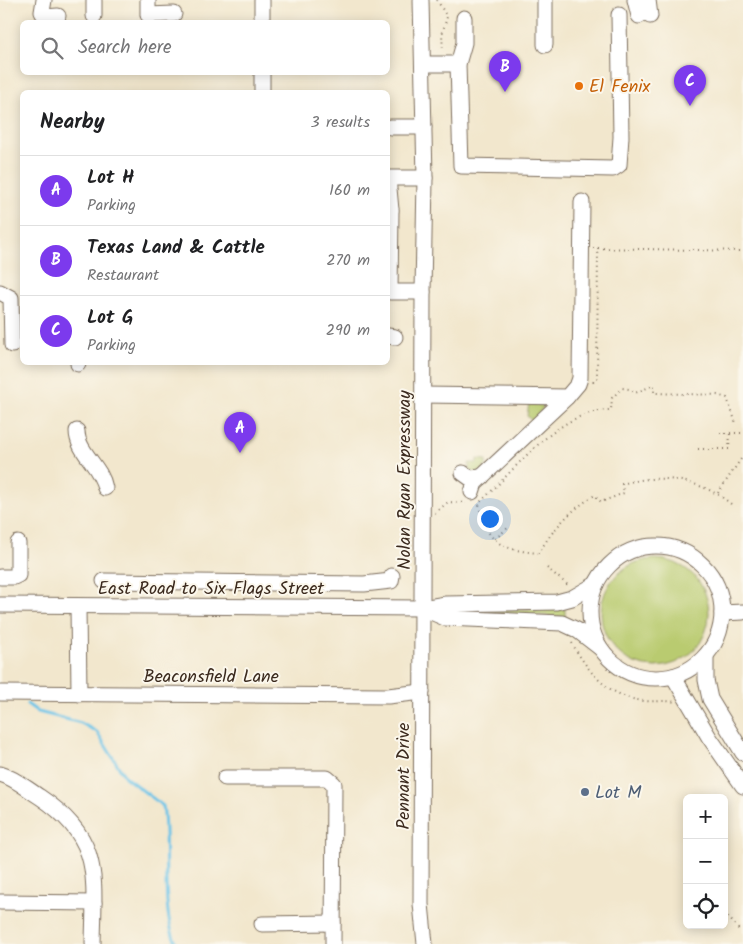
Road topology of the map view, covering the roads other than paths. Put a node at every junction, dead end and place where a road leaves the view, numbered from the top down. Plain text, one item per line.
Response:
1 (94, 0) edge
2 (148, 0) edge
3 (422, 0) edge
4 (432, 0) edge
5 (545, 0) edge
6 (635, 0) edge
7 (648, 0) edge
8 (42, 1) edge
9 (174, 14) dead end
10 (620, 15) dead end
11 (58, 16) dead end
12 (94, 16) dead end
13 (464, 18) dead end
14 (545, 45) dead end
15 (424, 58) junction
16 (458, 64) junction
17 (262, 75) edge
18 (262, 90) edge
19 (390, 127) dead end
20 (424, 127) junction
21 (390, 177) edge
22 (426, 178) junction
23 (582, 202) dead end
24 (0, 292) edge
25 (390, 292) edge
26 (423, 292) junction
27 (12, 345) edge
28 (423, 396) junction
29 (567, 397) junction
30 (77, 431) dead end
31 (463, 473) dead end
32 (482, 478) junction
33 (105, 488) dead end
34 (476, 498) road end
35 (18, 543) dead end
36 (392, 576) dead end
37 (0, 577) edge
38 (104, 581) dead end
39 (596, 584) junction
40 (0, 605) edge
41 (78, 606) junction
42 (422, 608) junction
43 (743, 612) edge
44 (722, 613) junction
45 (599, 647) junction
46 (706, 656) junction
47 (673, 676) junction
48 (422, 692) junction
49 (0, 693) edge
50 (79, 694) junction
51 (743, 753) edge
52 (0, 774) edge
53 (225, 778) dead end
54 (743, 786) edge
55 (0, 902) edge
56 (94, 903) junction
57 (333, 923) junction
58 (262, 924) dead end
59 (93, 944) edge
60 (333, 944) edge
61 (425, 944) edge

1 - 12 street
2 - 9 street
3 - 15 street, Nolan Ryan Expressway
4 - 15 street, Nolan Ryan Expressway
5 - 14 street
6 - 7 street
8 - 11 street
10 - 16 street
13 - 16 street
15 - 16 street
15 - 20 street, Nolan Ryan Expressway
17 - 18 street
19 - 20 street
20 - 22 street, Nolan Ryan Expressway
21 - 22 street
22 - 26 street, Nolan Ryan Expressway
23 - 29 street
24 - 27 street
25 - 26 street
26 - 28 street, Nolan Ryan Expressway
28 - 29 street
28 - 42 street, Nolan Ryan Expressway
29 - 32 street
30 - 33 street
31 - 32 street
32 - 34 street
35 - 37 street
36 - 38 street
39 - 42 street, East Road to Six Flags Street
39 - 44 street
39 - 45 street
40 - 41 street, East Road to Six Flags Street
41 - 42 street, East Road to Six Flags Street
41 - 50 street
42 - 45 street, East Road to Six Flags Street
42 - 48 street, Pennant Drive
43 - 44 street
44 - 46 street
45 - 47 street
46 - 47 street
46 - 51 street
47 - 54 street
48 - 50 street, Beaconsfield Lane
48 - 61 street, Pennant Drive
49 - 50 street, Beaconsfield Lane
52 - 56 street
53 - 57 street
55 - 56 street
56 - 59 street
57 - 58 street
57 - 60 street

